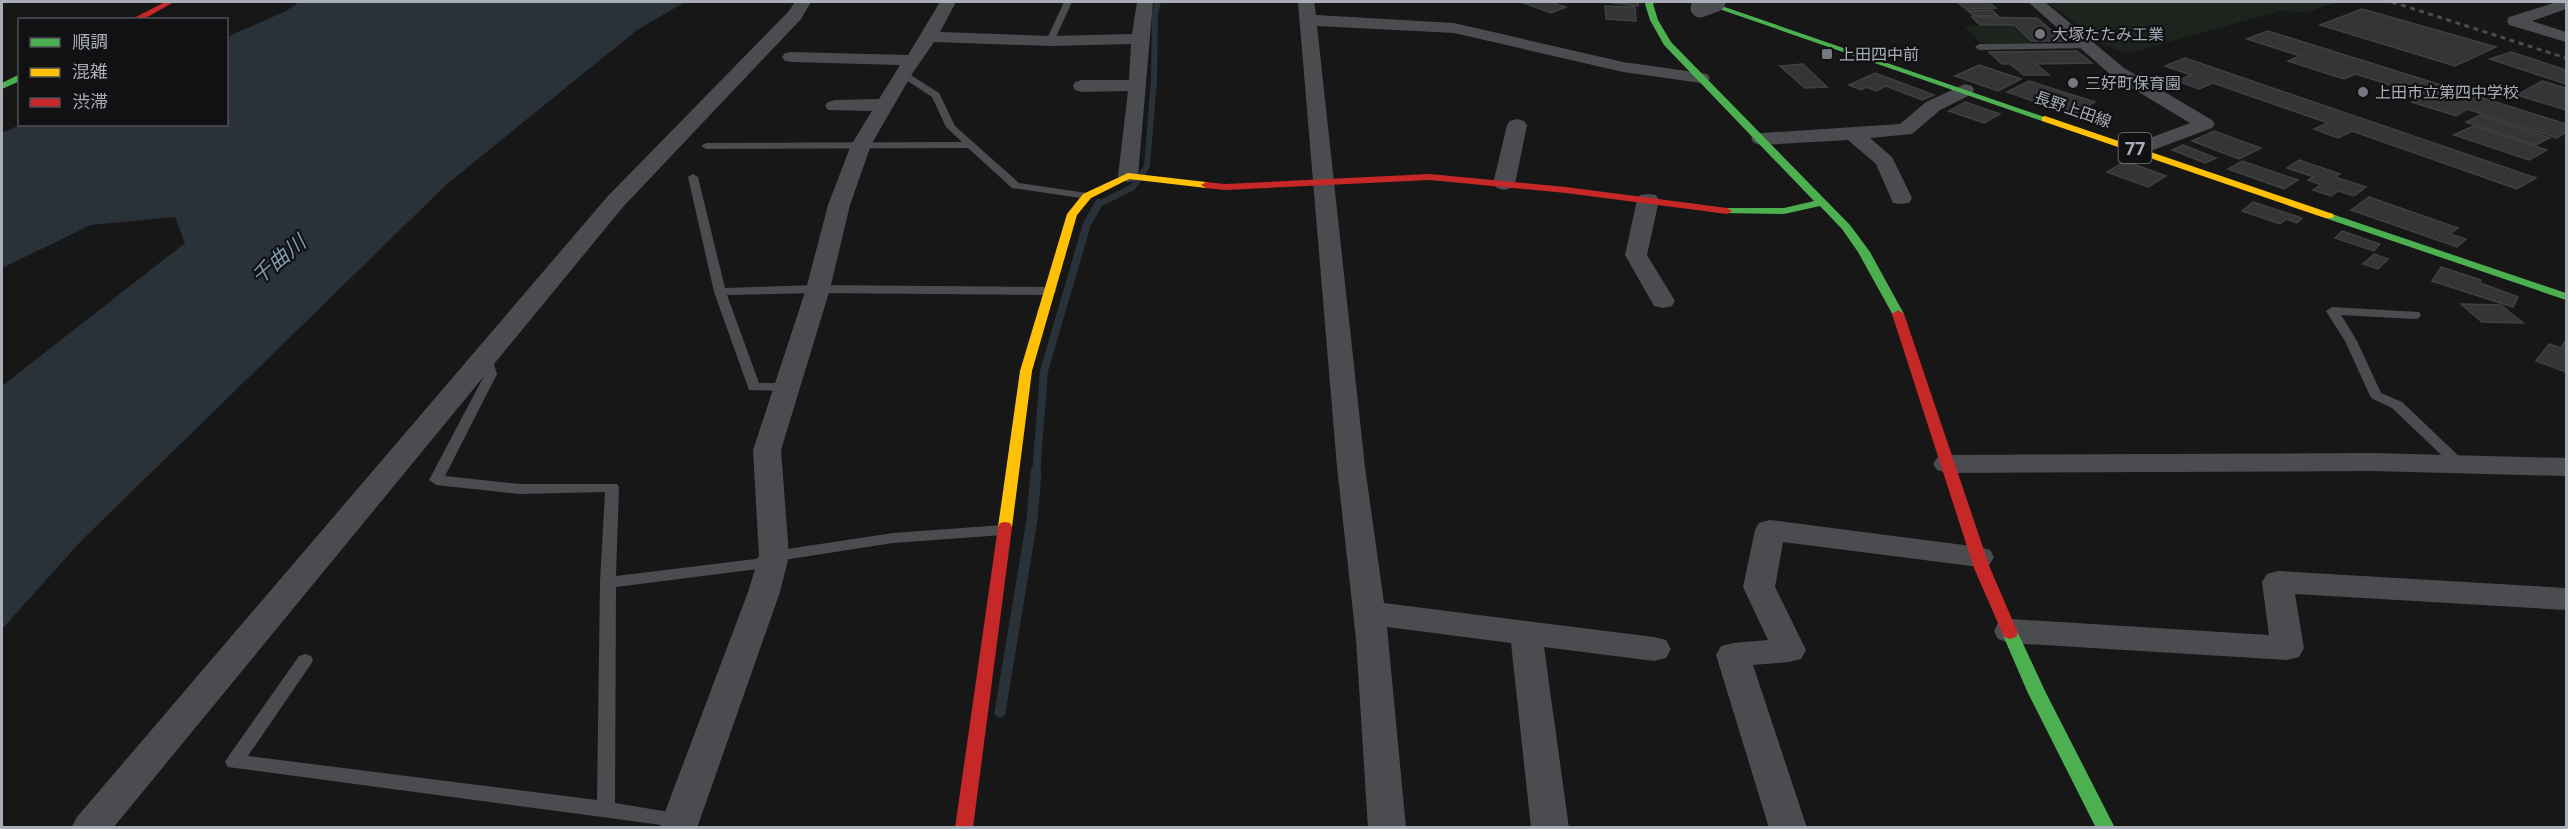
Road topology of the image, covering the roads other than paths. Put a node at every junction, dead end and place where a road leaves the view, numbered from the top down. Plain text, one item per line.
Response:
1 (170, 2) edge
2 (803, 2) edge
3 (948, 2) edge
4 (1068, 2) edge
5 (1145, 2) edge
6 (1651, 2) edge
7 (1716, 2) edge
8 (2036, 2) edge
9 (2519, 2) edge
10 (1702, 4) edge
11 (2566, 4) edge
12 (2547, 10) junction
13 (1307, 11) edge
14 (138, 18) edge
15 (929, 37) junction
16 (2566, 37) edge
17 (1140, 39) junction
18 (1050, 41) junction
19 (2088, 46) junction
20 (1979, 47) dead end
21 (791, 57) dead end
22 (908, 67) junction
23 (18, 78) edge
24 (1701, 78) junction
25 (1138, 85) junction
26 (2, 86) edge
27 (1082, 86) dead end
28 (1965, 90) junction
29 (885, 105) junction
30 (836, 106) dead end
31 (1517, 125) dead end
32 (1853, 134) junction
33 (1761, 139) junction
34 (861, 145) junction
35 (969, 145) junction
36 (706, 146) dead end
37 (2138, 149) junction
38 (1128, 176) junction
39 (693, 177) dead end
40 (1324, 183) junction
41 (1504, 184) junction
42 (1087, 196) junction
43 (1901, 198) dead end
44 (1648, 200) junction
45 (1823, 202) junction
46 (818, 289) junction
47 (1051, 291) junction
48 (720, 292) junction
49 (2566, 297) edge
50 (1663, 301) dead end
51 (2415, 315) dead end
52 (486, 358) junction
53 (785, 387) junction
54 (1947, 464) junction
55 (2459, 464) junction
56 (2566, 467) edge
57 (1003, 530) junction
58 (774, 556) junction
59 (1978, 558) junction
60 (608, 582) junction
61 (2566, 599) edge
62 (1368, 613) junction
63 (2010, 631) junction
64 (1526, 633) junction
65 (1654, 649) dead end
66 (305, 660) dead end
67 (606, 809) junction
68 (679, 824) edge
69 (90, 828) edge
70 (963, 828) edge
71 (1387, 828) edge
72 (1550, 828) edge
73 (1788, 828) edge
74 (2106, 828) edge

1 - 14 street
2 - 52 street
3 - 15 street
4 - 18 lane
5 - 17 street
6 - 24 street
7 - 10 street, bridge
8 - 19 street
9 - 12 street
10 - 28 street, 長野上田線 / 77
11 - 12 street
12 - 16 street
13 - 24 street
13 - 40 street
15 - 18 street
15 - 22 street
17 - 18 street
17 - 25 street
19 - 20 lane
19 - 37 street
21 - 22 street
22 - 29 street
22 - 35 lane
23 - 26 street
24 - 33 street
25 - 27 street
25 - 38 street
28 - 32 street
28 - 37 street, 長野上田線 / 77
29 - 30 street
29 - 34 street
31 - 41 street
32 - 33 street
32 - 43 street
33 - 45 street
34 - 35 lane
34 - 36 lane
34 - 46 street
35 - 42 lane
37 - 49 street, 長野上田線 / 77
38 - 40 street
38 - 42 street
39 - 48 lane
40 - 41 street
40 - 62 street
41 - 44 street
42 - 47 street
44 - 45 street
44 - 50 street
45 - 54 street
46 - 47 lane
46 - 48 lane
46 - 53 street
47 - 57 street
48 - 53 lane
51 - 55 lane
52 - 60 lane
52 - 69 street
53 - 58 street
54 - 55 street
54 - 59 street
55 - 56 street
57 - 58 lane
57 - 70 street
58 - 60 lane
58 - 68 street
59 - 63 street
59 - 73 street
60 - 67 lane
61 - 63 street
62 - 64 street
62 - 71 street
63 - 74 street
64 - 65 street
64 - 72 street
66 - 67 lane
67 - 68 lane

